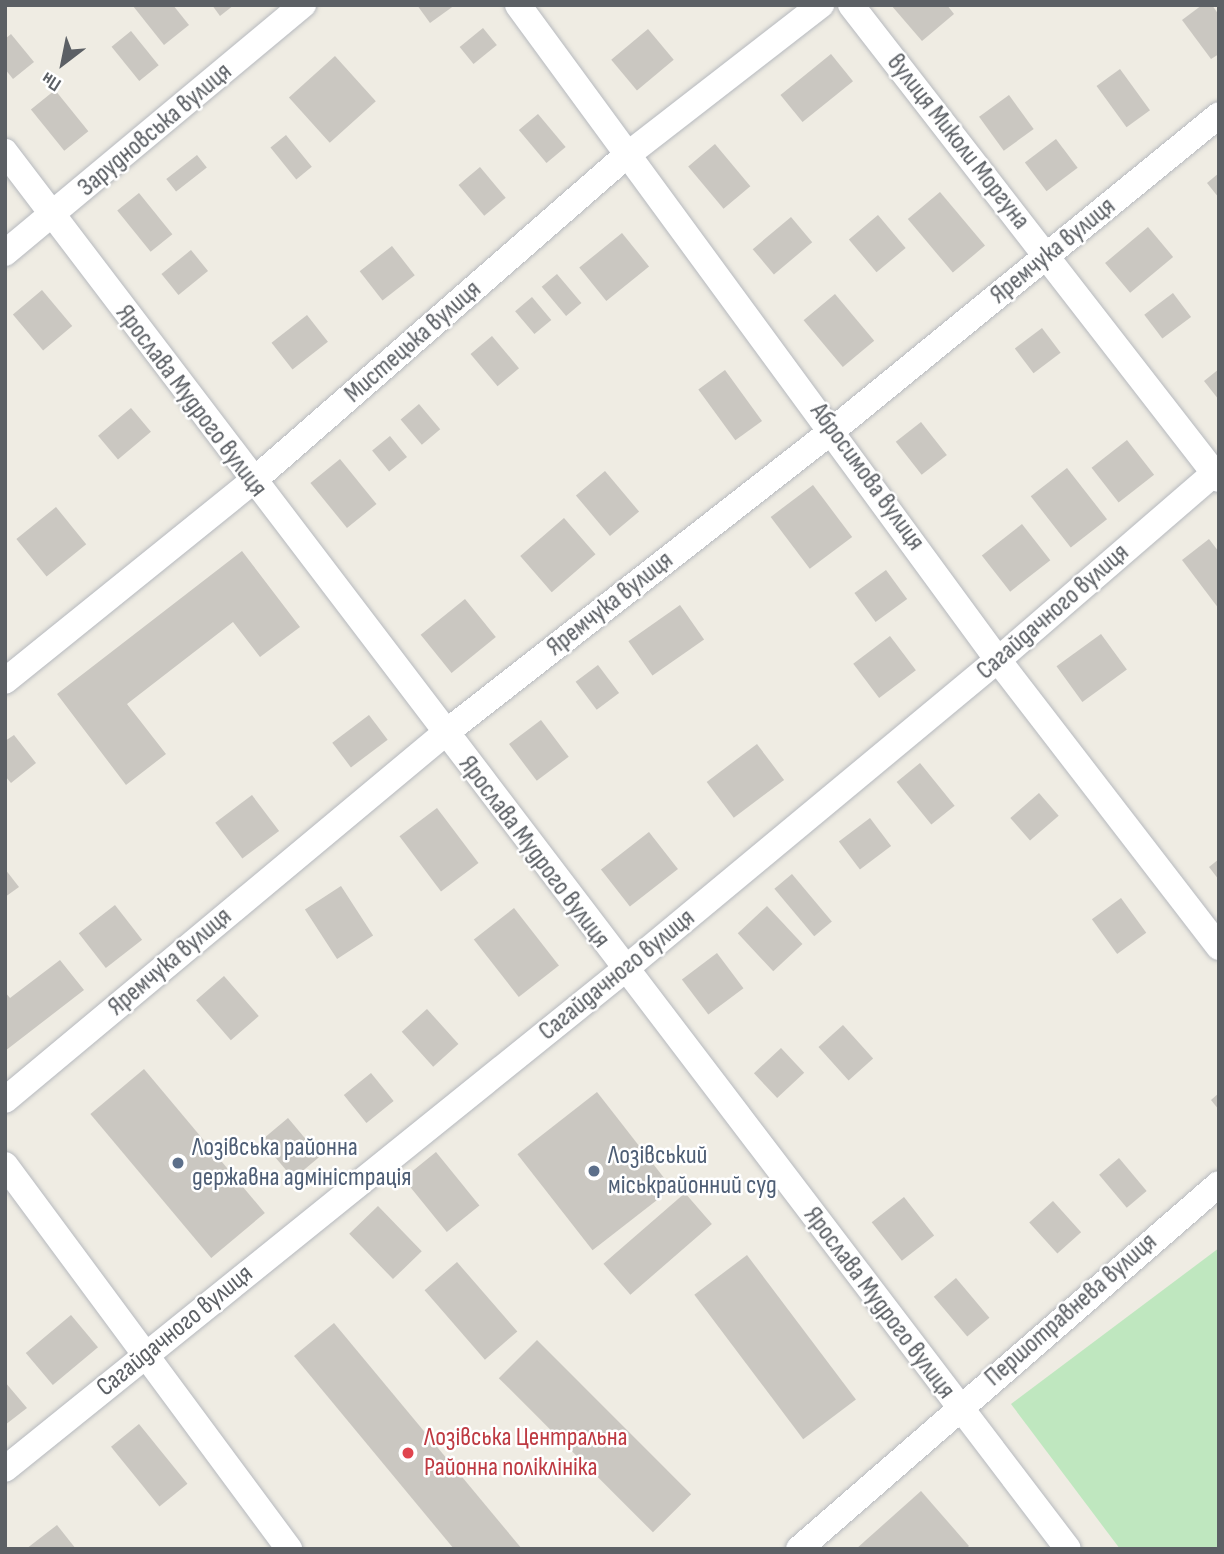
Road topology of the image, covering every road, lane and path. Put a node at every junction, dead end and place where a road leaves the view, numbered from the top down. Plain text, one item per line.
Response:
1 (303, 5) edge
2 (518, 5) edge
3 (821, 5) edge
4 (851, 5) edge
5 (1219, 114) edge
6 (5, 152) edge
7 (626, 156) junction
8 (52, 215) junction
9 (5, 253) edge
10 (1048, 257) junction
11 (833, 430) junction
12 (1217, 474) edge
13 (252, 482) junction
14 (998, 660) junction
15 (5, 681) edge
16 (444, 734) junction
17 (1219, 947) edge
18 (624, 970) junction
19 (5, 1100) edge
20 (5, 1165) edge
21 (1219, 1184) edge
22 (146, 1354) junction
23 (959, 1407) junction
24 (5, 1469) edge
25 (289, 1549) edge
26 (799, 1549) edge
27 (1068, 1549) edge

1 - 8 street, Зарудновська вулиця
2 - 7 street, Абросимова вулиця
3 - 7 street, Мистецька вулиця
4 - 10 street, вулиця Миколи Моргуна
5 - 10 street, Яремчука вулиця
6 - 8 street, Ярослава Мудрого вулиця
7 - 11 street, Абросимова вулиця
7 - 13 street, Мистецька вулиця
8 - 9 street, Зарудновська вулиця
8 - 13 street, Ярослава Мудрого вулиця
10 - 11 street, Яремчука вулиця
10 - 12 street, вулиця Миколи Моргуна
11 - 14 street, Абросимова вулиця
11 - 16 street, Яремчука вулиця
12 - 14 street, Сагайдачного вулиця
13 - 15 street, Мистецька вулиця
13 - 16 street, Ярослава Мудрого вулиця
14 - 17 street, Абросимова вулиця
14 - 18 street, Сагайдачного вулиця
16 - 18 street, Ярослава Мудрого вулиця
16 - 19 street, Яремчука вулиця
18 - 22 street, Сагайдачного вулиця
18 - 23 street, Ярослава Мудрого вулиця
20 - 22 street
21 - 23 street, Першотравнева вулиця
22 - 24 street, Сагайдачного вулиця
22 - 25 street
23 - 26 street, Першотравнева вулиця
23 - 27 street, Ярослава Мудрого вулиця

